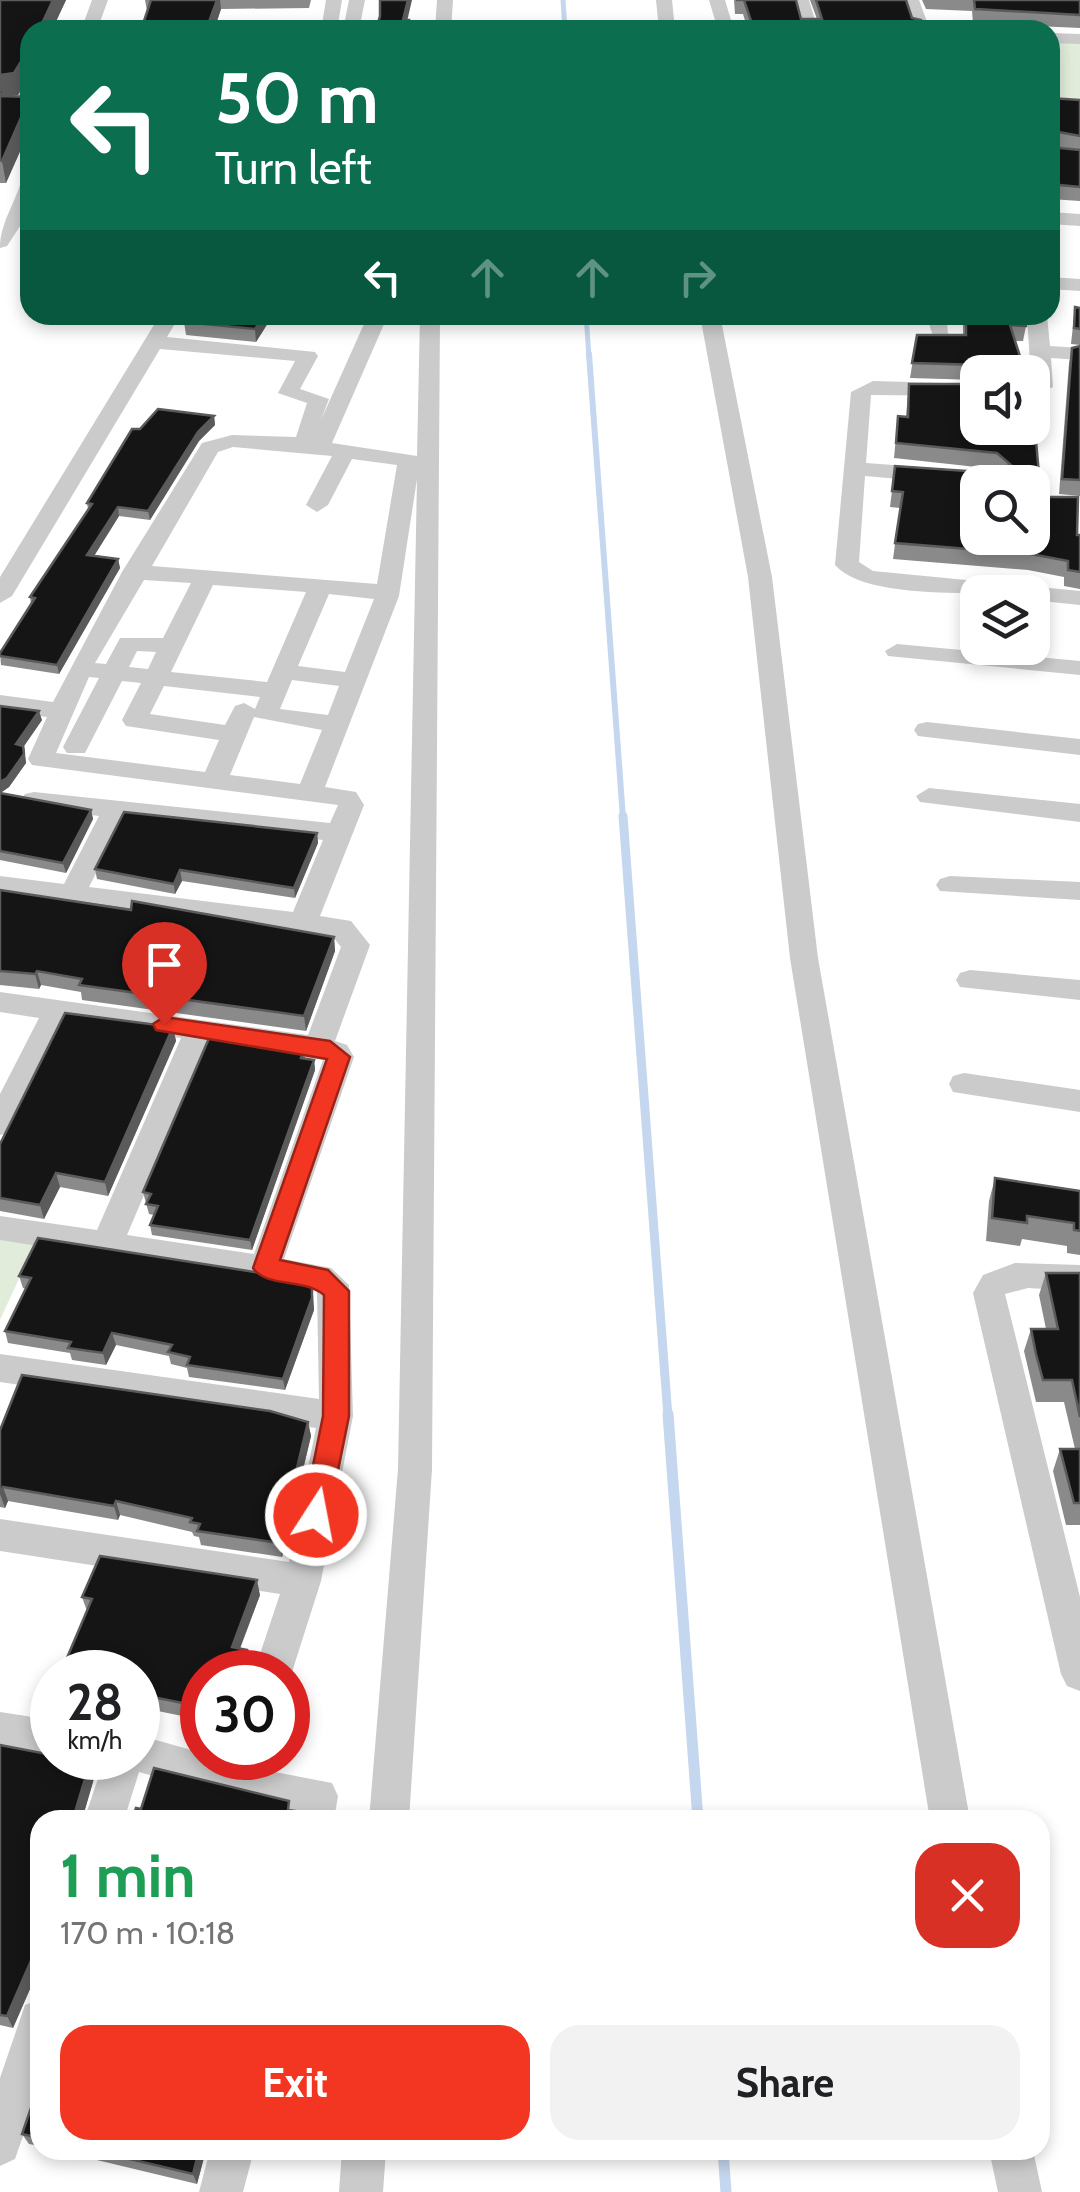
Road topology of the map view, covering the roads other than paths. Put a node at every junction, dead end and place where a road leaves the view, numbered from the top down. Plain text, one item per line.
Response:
1 (20, 207) edge
2 (0, 242) edge
3 (164, 325) edge
4 (374, 325) edge
5 (430, 325) edge
6 (712, 325) edge
7 (939, 325) edge
8 (1039, 325) edge
9 (942, 338) edge
10 (154, 342) junction
11 (1040, 351) junction
12 (1080, 354) edge
13 (1040, 355) edge
14 (960, 390) edge
15 (306, 447) junction
16 (345, 452) junction
17 (856, 468) junction
18 (955, 476) edge
19 (317, 504) dead end
20 (7, 570) edge
21 (134, 572) junction
22 (204, 578) junction
23 (960, 585) edge
24 (320, 587) junction
25 (1050, 595) edge
26 (0, 596) edge
27 (387, 596) junction
28 (1080, 598) edge
29 (171, 646) junction
30 (896, 651) dead end
31 (1080, 668) edge
32 (80, 669) junction
33 (114, 673) junction
34 (156, 678) junction
35 (355, 681) junction
36 (280, 682) junction
37 (0, 703) edge
38 (60, 711) junction
39 (337, 724) junction
40 (927, 730) dead end
41 (76, 747) dead end
42 (1080, 747) edge
43 (215, 779) junction
44 (310, 791) junction
45 (929, 796) dead end
46 (34, 800) edge
47 (117, 806) junction
48 (1080, 813) edge
49 (340, 833) junction
50 (0, 884) edge
51 (950, 885) dead end
52 (1080, 891) edge
53 (72, 894) junction
54 (303, 923) junction
55 (970, 980) dead end
56 (1080, 990) edge
57 (0, 1002) edge
58 (56, 1010) junction
59 (200, 1029) junction
60 (318, 1047) junction
61 (964, 1084) dead end
62 (1080, 1101) edge
63 (0, 1124) edge
64 (0, 1228) edge
65 (107, 1244) junction
66 (265, 1268) junction
67 (1080, 1278) edge
68 (0, 1368) edge
69 (336, 1416) junction
70 (0, 1535) edge
71 (303, 1582) junction
72 (280, 1650) edge
73 (1080, 1674) edge
74 (0, 1730) edge
75 (30, 1735) edge
76 (117, 1780) edge
77 (272, 1780) edge
78 (107, 1810) edge
79 (316, 1810) edge
80 (390, 1810) edge
81 (948, 1810) edge
82 (30, 2051) edge
83 (0, 2144) edge
84 (229, 2160) edge
85 (363, 2160) edge
86 (1013, 2160) edge
87 (221, 2192) edge
88 (361, 2192) edge
89 (1020, 2192) edge

1 - 2 street
3 - 10 street
4 - 15 street
5 - 80 street
6 - 81 street
7 - 9 street
8 - 11 street
10 - 15 street
10 - 20 street
11 - 12 street
11 - 13 street
14 - 17 street
15 - 16 street
15 - 21 street
16 - 19 street
16 - 27 street
17 - 18 street
17 - 23 street
20 - 26 street
21 - 22 street
21 - 32 street
22 - 24 street
22 - 29 street
24 - 27 street
24 - 36 street
25 - 28 street
27 - 35 street
29 - 33 street
29 - 34 street
30 - 31 street
32 - 33 street
32 - 38 street
33 - 34 street
33 - 41 street
34 - 36 street
34 - 43 street
35 - 36 street
35 - 39 street
36 - 39 street
37 - 38 street
38 - 43 street
39 - 44 street
40 - 42 street
43 - 44 street
44 - 49 street
45 - 48 street
46 - 47 street
47 - 49 street
47 - 53 street
49 - 54 street
50 - 53 street
51 - 52 street
53 - 54 street
54 - 60 street
55 - 56 street
57 - 58 street
58 - 59 street
58 - 63 street
59 - 60 street
59 - 65 street
60 - 66 street
61 - 62 street
64 - 65 street
65 - 66 street
66 - 69 street
67 - 73 street
68 - 69 street
69 - 71 street
70 - 71 street
71 - 72 street
74 - 75 street
76 - 78 street
77 - 79 street
82 - 83 street
84 - 87 street
85 - 88 street
86 - 89 street

